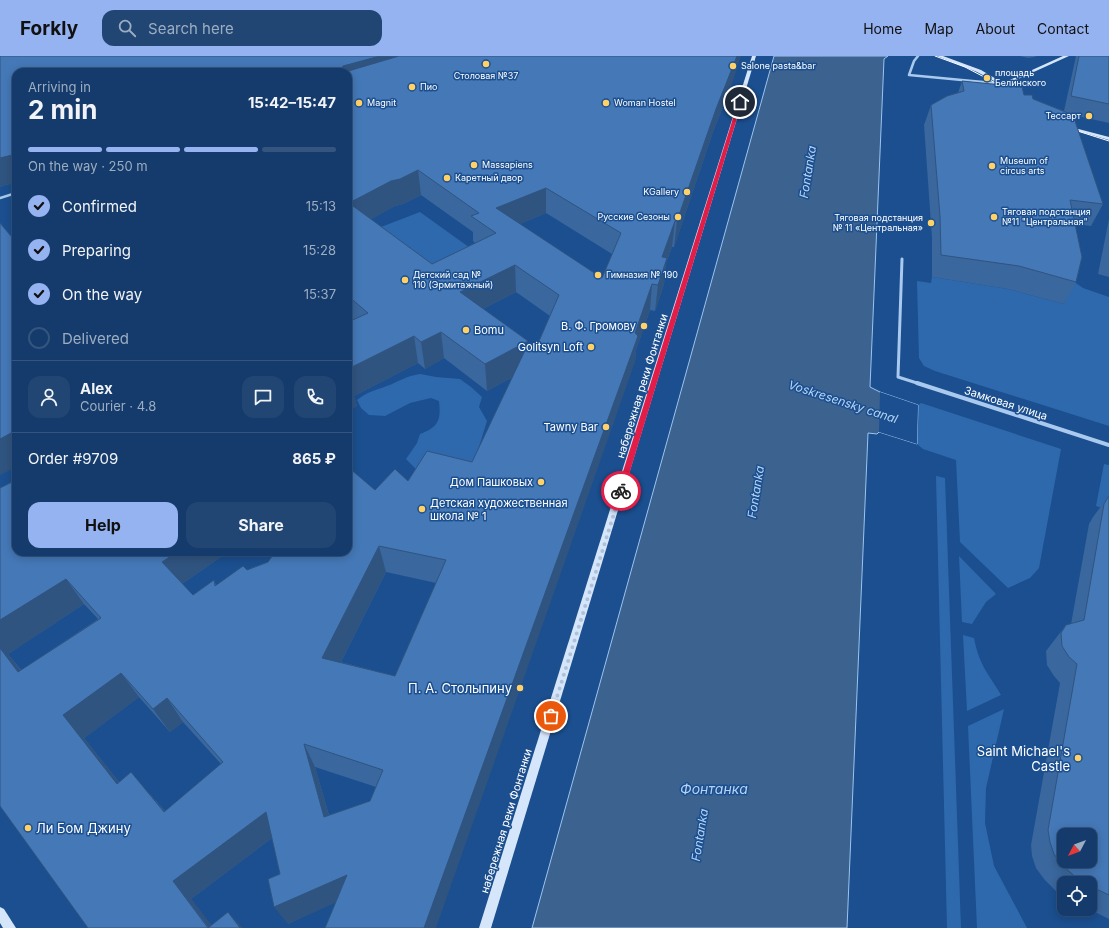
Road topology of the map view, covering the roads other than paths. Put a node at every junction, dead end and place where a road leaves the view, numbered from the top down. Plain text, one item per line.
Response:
1 (754, 56) edge
2 (918, 56) edge
3 (939, 56) edge
4 (1067, 56) edge
5 (1004, 84) junction
6 (1018, 93) edge
7 (1062, 123) edge
8 (1109, 139) edge
9 (12, 195) edge
10 (0, 198) edge
11 (902, 259) dead end
12 (1109, 445) edge
13 (0, 913) edge
14 (10, 928) edge
15 (485, 928) edge

1 - 15 main road, набережная реки Фонтанки
2 - 5 street
3 - 5 main road
4 - 5 main road
5 - 6 main road
7 - 8 main road
9 - 10 street
11 - 12 street, Замковая улица
13 - 14 main road

